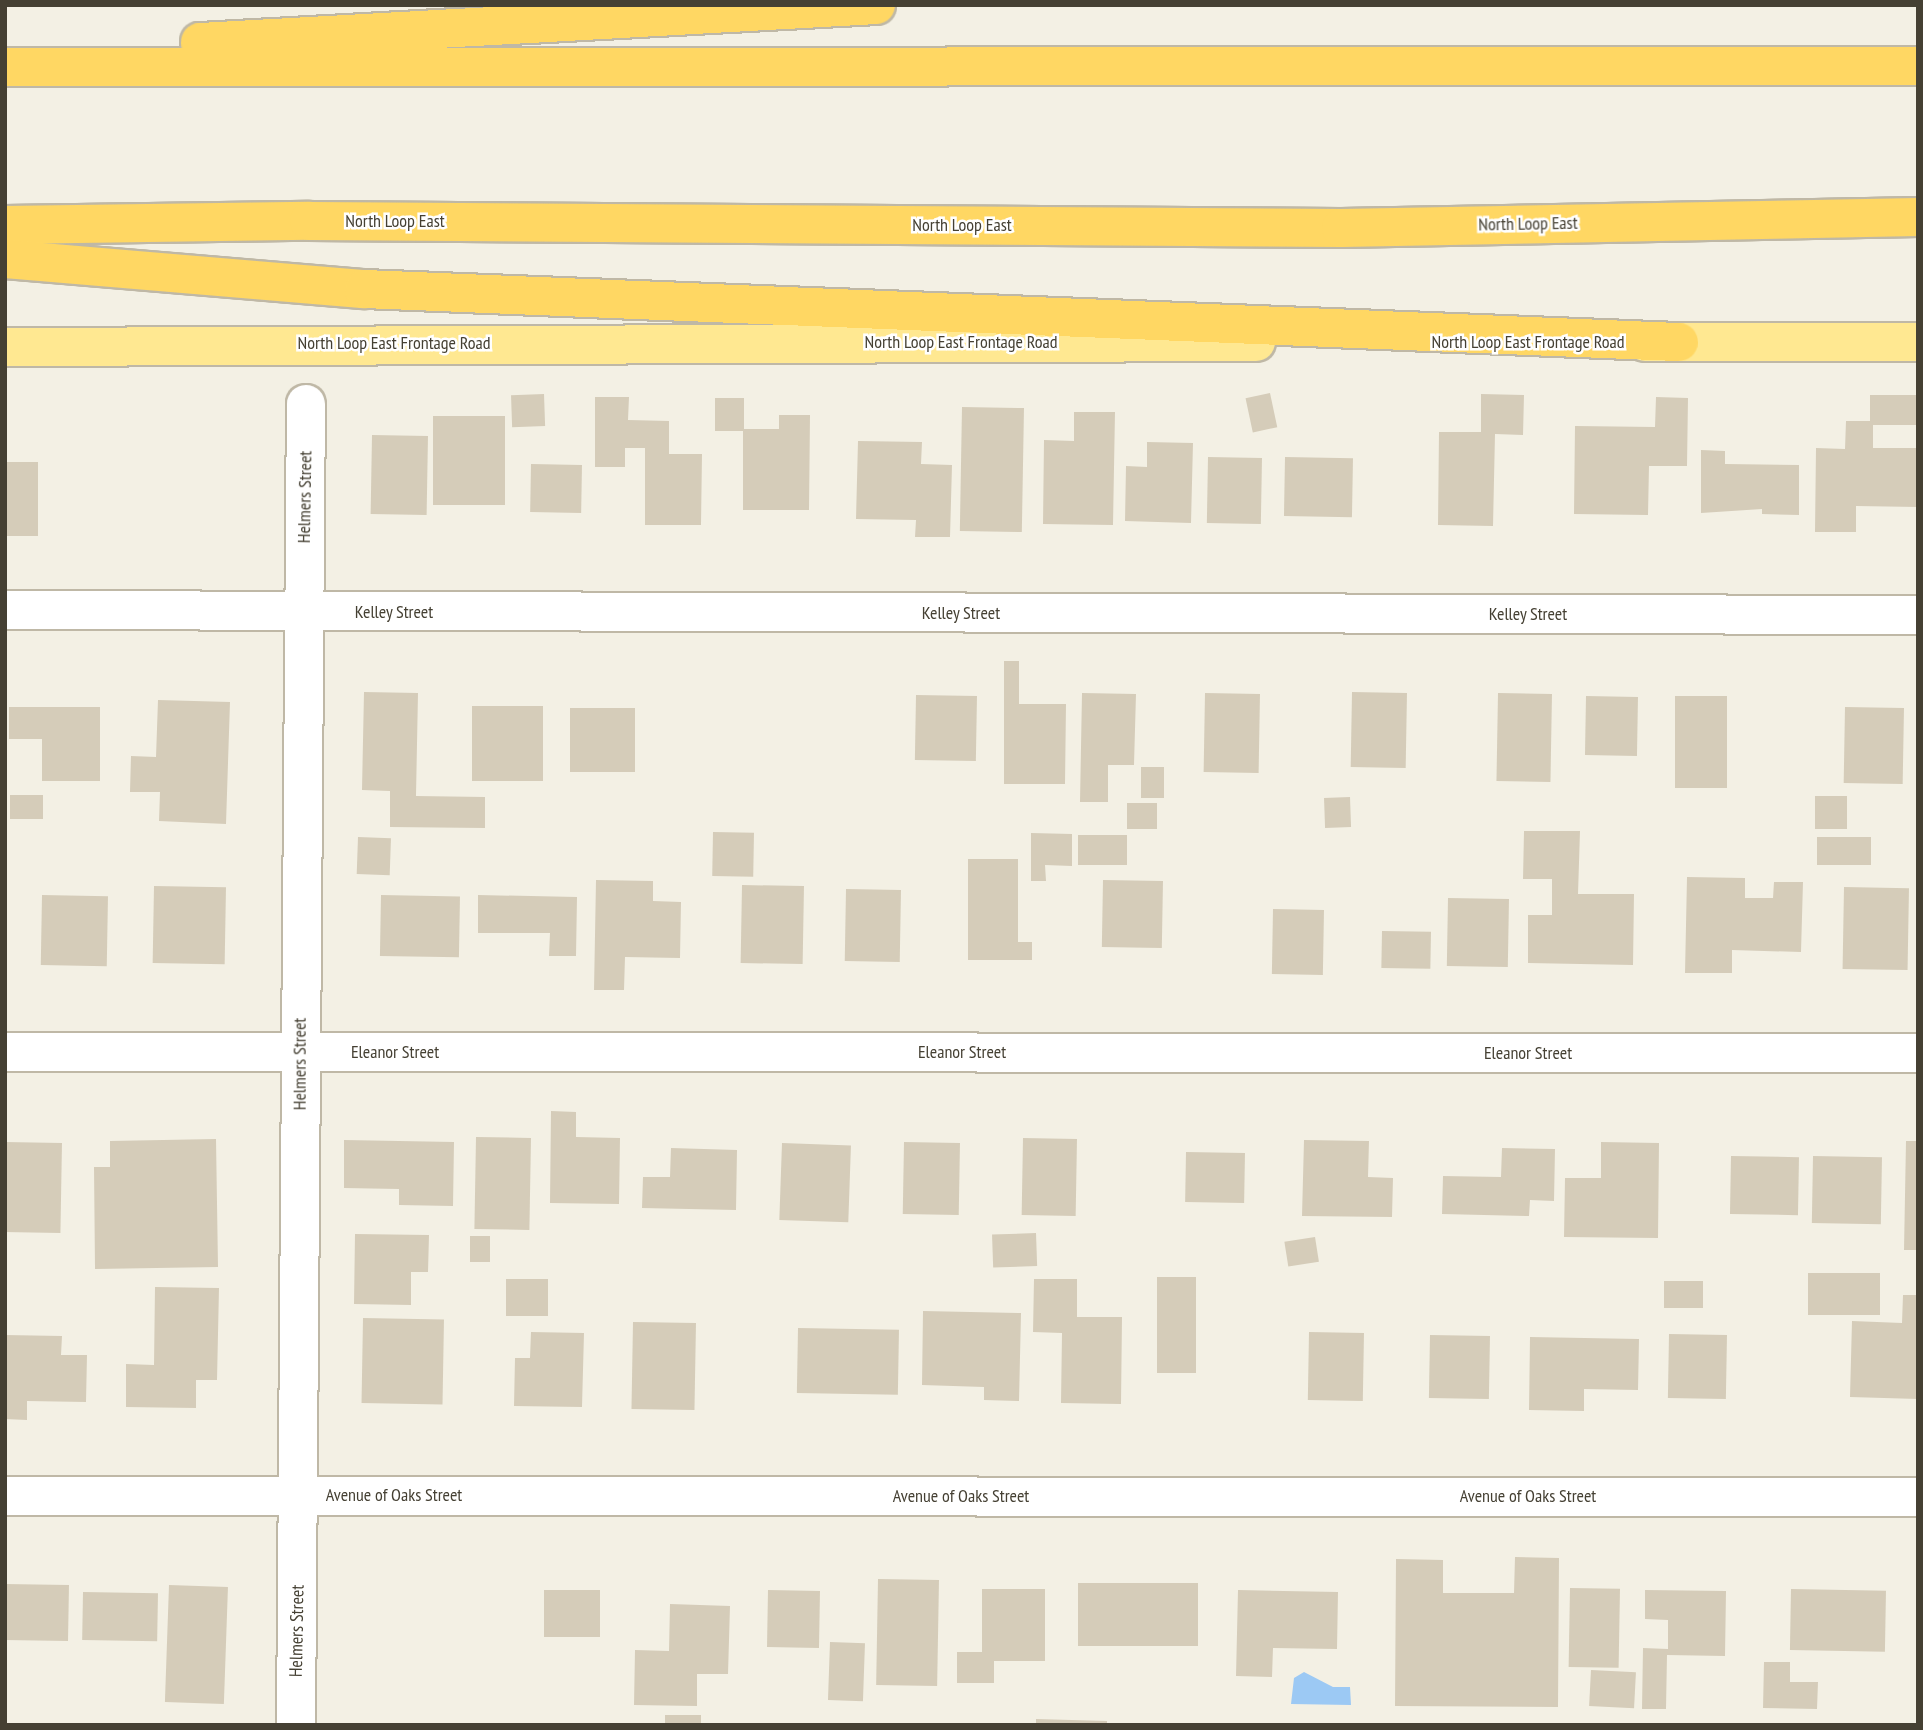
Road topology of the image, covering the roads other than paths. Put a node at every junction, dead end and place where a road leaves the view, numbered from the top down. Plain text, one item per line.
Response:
1 (876, 5) edge
2 (5, 53) edge
3 (1918, 66) edge
4 (5, 67) edge
5 (1918, 216) edge
6 (5, 225) edge
7 (5, 259) edge
8 (1679, 342) junction
9 (1918, 342) edge
10 (5, 347) edge
11 (306, 404) dead end
12 (5, 610) edge
13 (303, 612) junction
14 (1918, 615) edge
15 (5, 1052) edge
16 (299, 1052) junction
17 (1918, 1053) edge
18 (298, 1495) junction
19 (5, 1496) edge
20 (1918, 1497) edge
21 (296, 1725) edge

1 - 2 highway
3 - 4 highway
5 - 6 highway, North Loop East
7 - 8 highway
8 - 9 main road, North Loop East Frontage Road
8 - 10 main road, North Loop East Frontage Road
11 - 13 street, Helmers Street
12 - 13 street, Kelley Street
13 - 14 street, Kelley Street
13 - 16 street, Helmers Street
15 - 16 street, Eleanor Street
16 - 17 street, Eleanor Street
16 - 18 street, Helmers Street
18 - 19 street, Avenue of Oaks Street
18 - 20 street, Avenue of Oaks Street
18 - 21 street, Helmers Street

